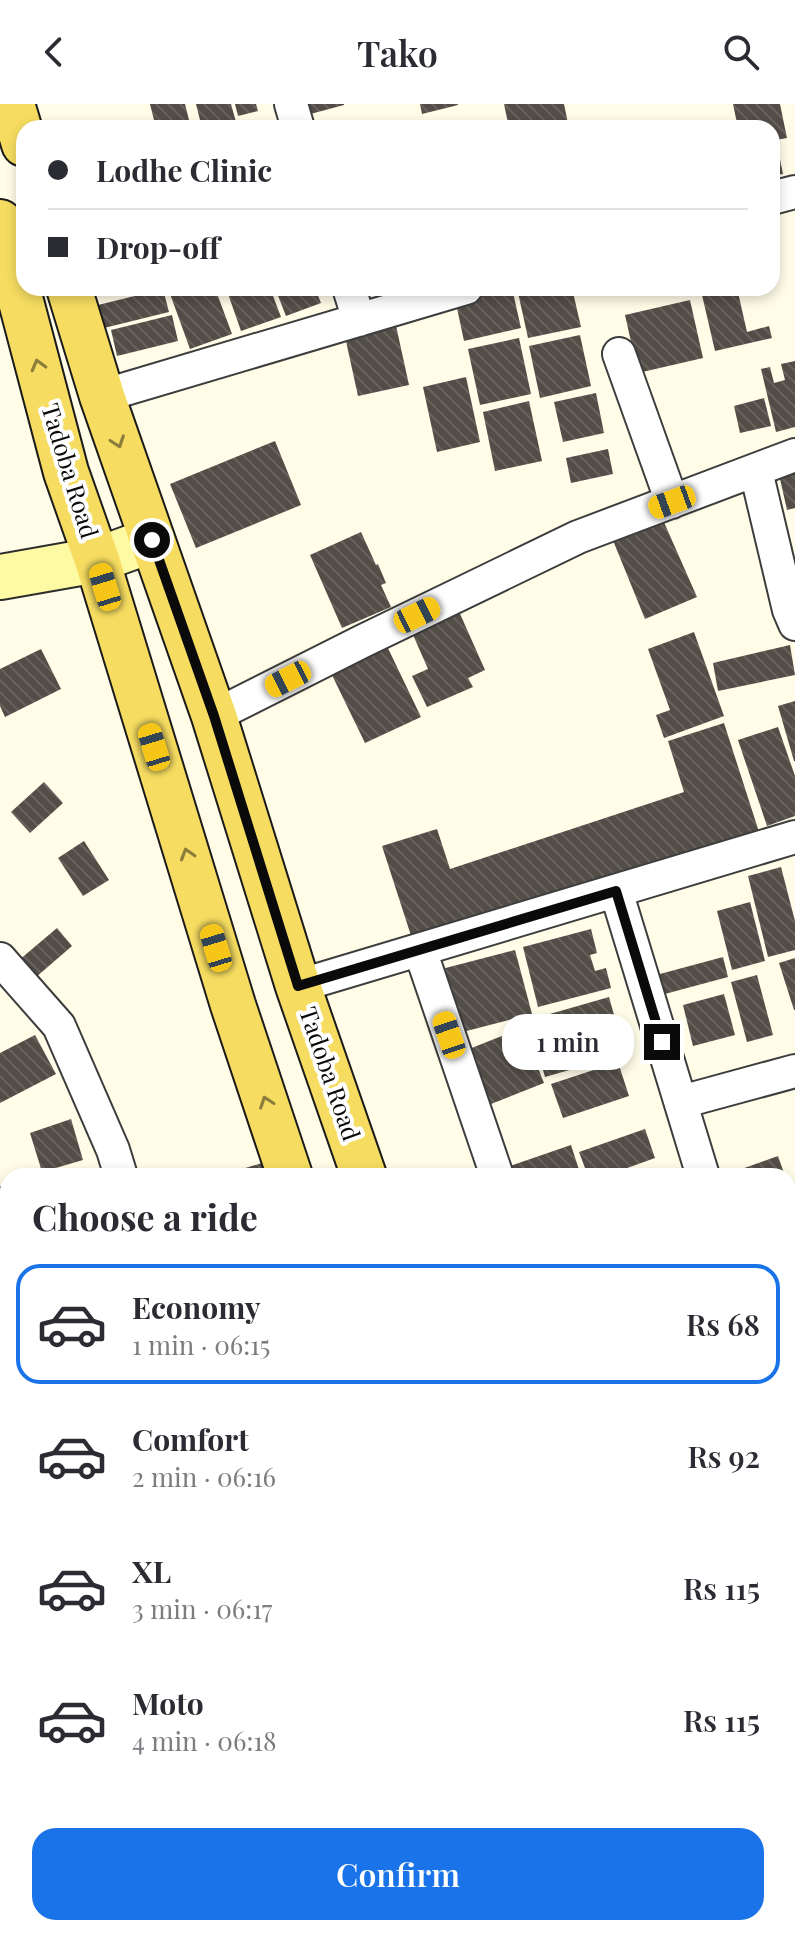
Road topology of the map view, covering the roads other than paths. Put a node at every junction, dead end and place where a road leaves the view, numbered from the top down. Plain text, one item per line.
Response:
1 (0, 222) edge
2 (71, 296) edge
3 (352, 296) edge
4 (439, 296) edge
5 (359, 320) junction
6 (12, 321) edge
7 (619, 354) dead end
8 (102, 396) junction
9 (795, 455) edge
10 (756, 471) junction
11 (672, 502) junction
12 (152, 540) junction
13 (97, 560) junction
14 (0, 577) edge
15 (795, 624) edge
16 (214, 716) junction
17 (795, 837) edge
18 (616, 891) junction
19 (420, 950) junction
20 (7, 979) edge
21 (298, 986) junction
22 (795, 1071) edge
23 (681, 1102) junction
24 (113, 1168) edge
25 (287, 1168) edge
26 (361, 1168) edge
27 (494, 1168) edge
28 (701, 1168) edge

1 - 6 main road, Tadoba Road
2 - 8 main road, Tadoba Road
3 - 5 street
4 - 5 street
5 - 8 street
13 -> 6 main road, Tadoba Road
7 - 11 street
8 -> 12 main road, Tadoba Road
9 - 10 street
10 - 11 street
10 - 15 street
11 - 16 street
12 - 13 street
12 - 16 main road, Tadoba Road
13 - 14 street
25 -> 13 main road, Tadoba Road
16 - 21 main road, Tadoba Road
17 - 18 street
18 - 19 street
18 - 23 street
19 - 21 street
19 - 27 street
20 - 24 street
21 - 26 main road, Tadoba Road
22 - 23 street
23 - 28 street

